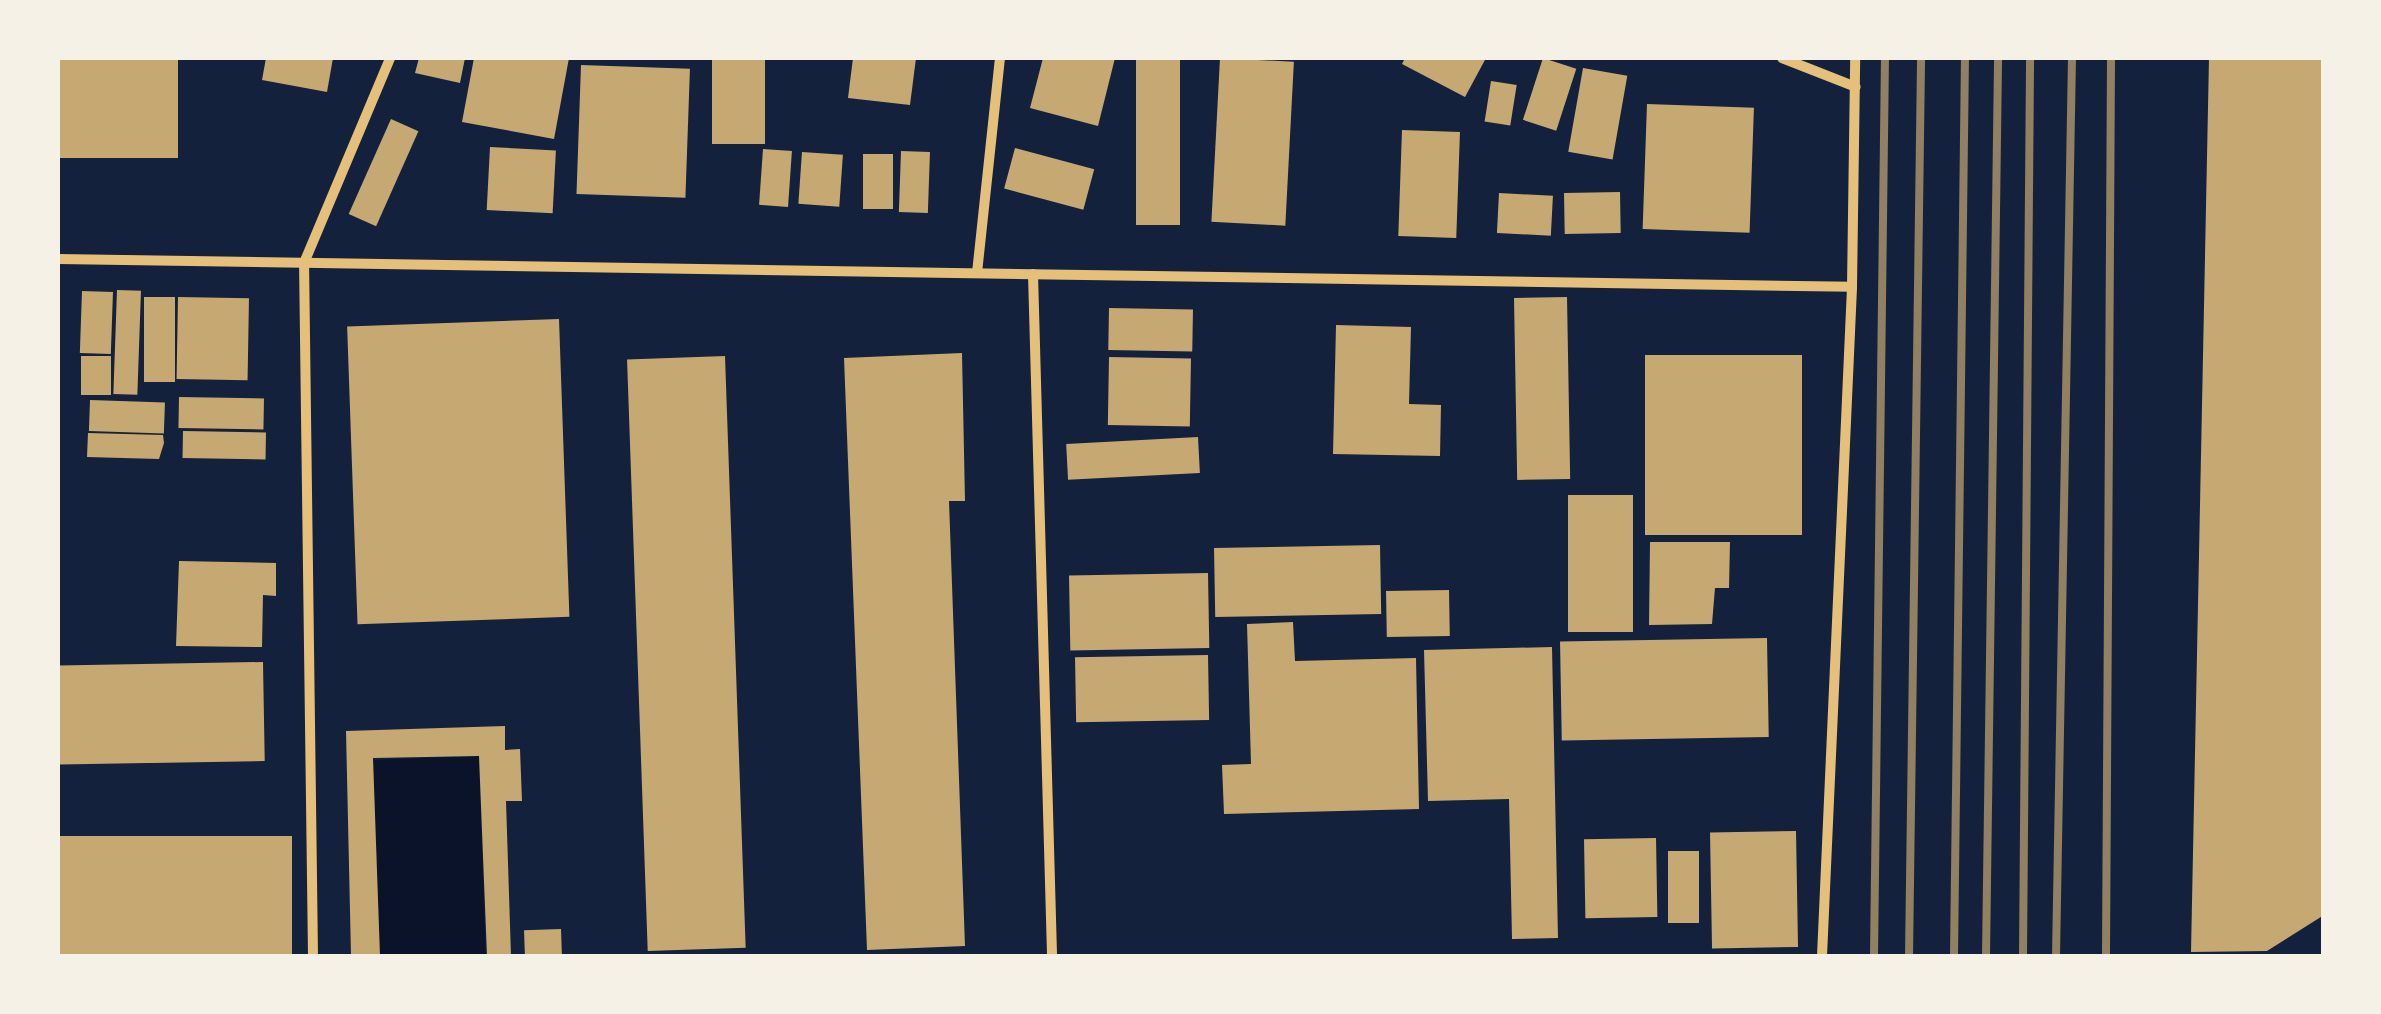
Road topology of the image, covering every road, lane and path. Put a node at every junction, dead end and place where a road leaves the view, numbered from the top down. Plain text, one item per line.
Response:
1 (390, 58) edge
2 (1000, 58) edge
3 (1782, 58) edge
4 (1855, 58) edge
5 (1856, 87) junction
6 (58, 259) edge
7 (304, 262) junction
8 (976, 274) junction
9 (1032, 274) junction
10 (1852, 287) junction
11 (313, 956) edge
12 (1052, 956) edge
13 (1822, 956) edge

1 - 7 street
2 - 8 street
3 - 5 street
4 - 5 street
5 - 10 street
6 - 7 street
7 - 8 street
7 - 11 street
8 - 9 street
9 - 10 street
9 - 12 street
10 - 13 street

